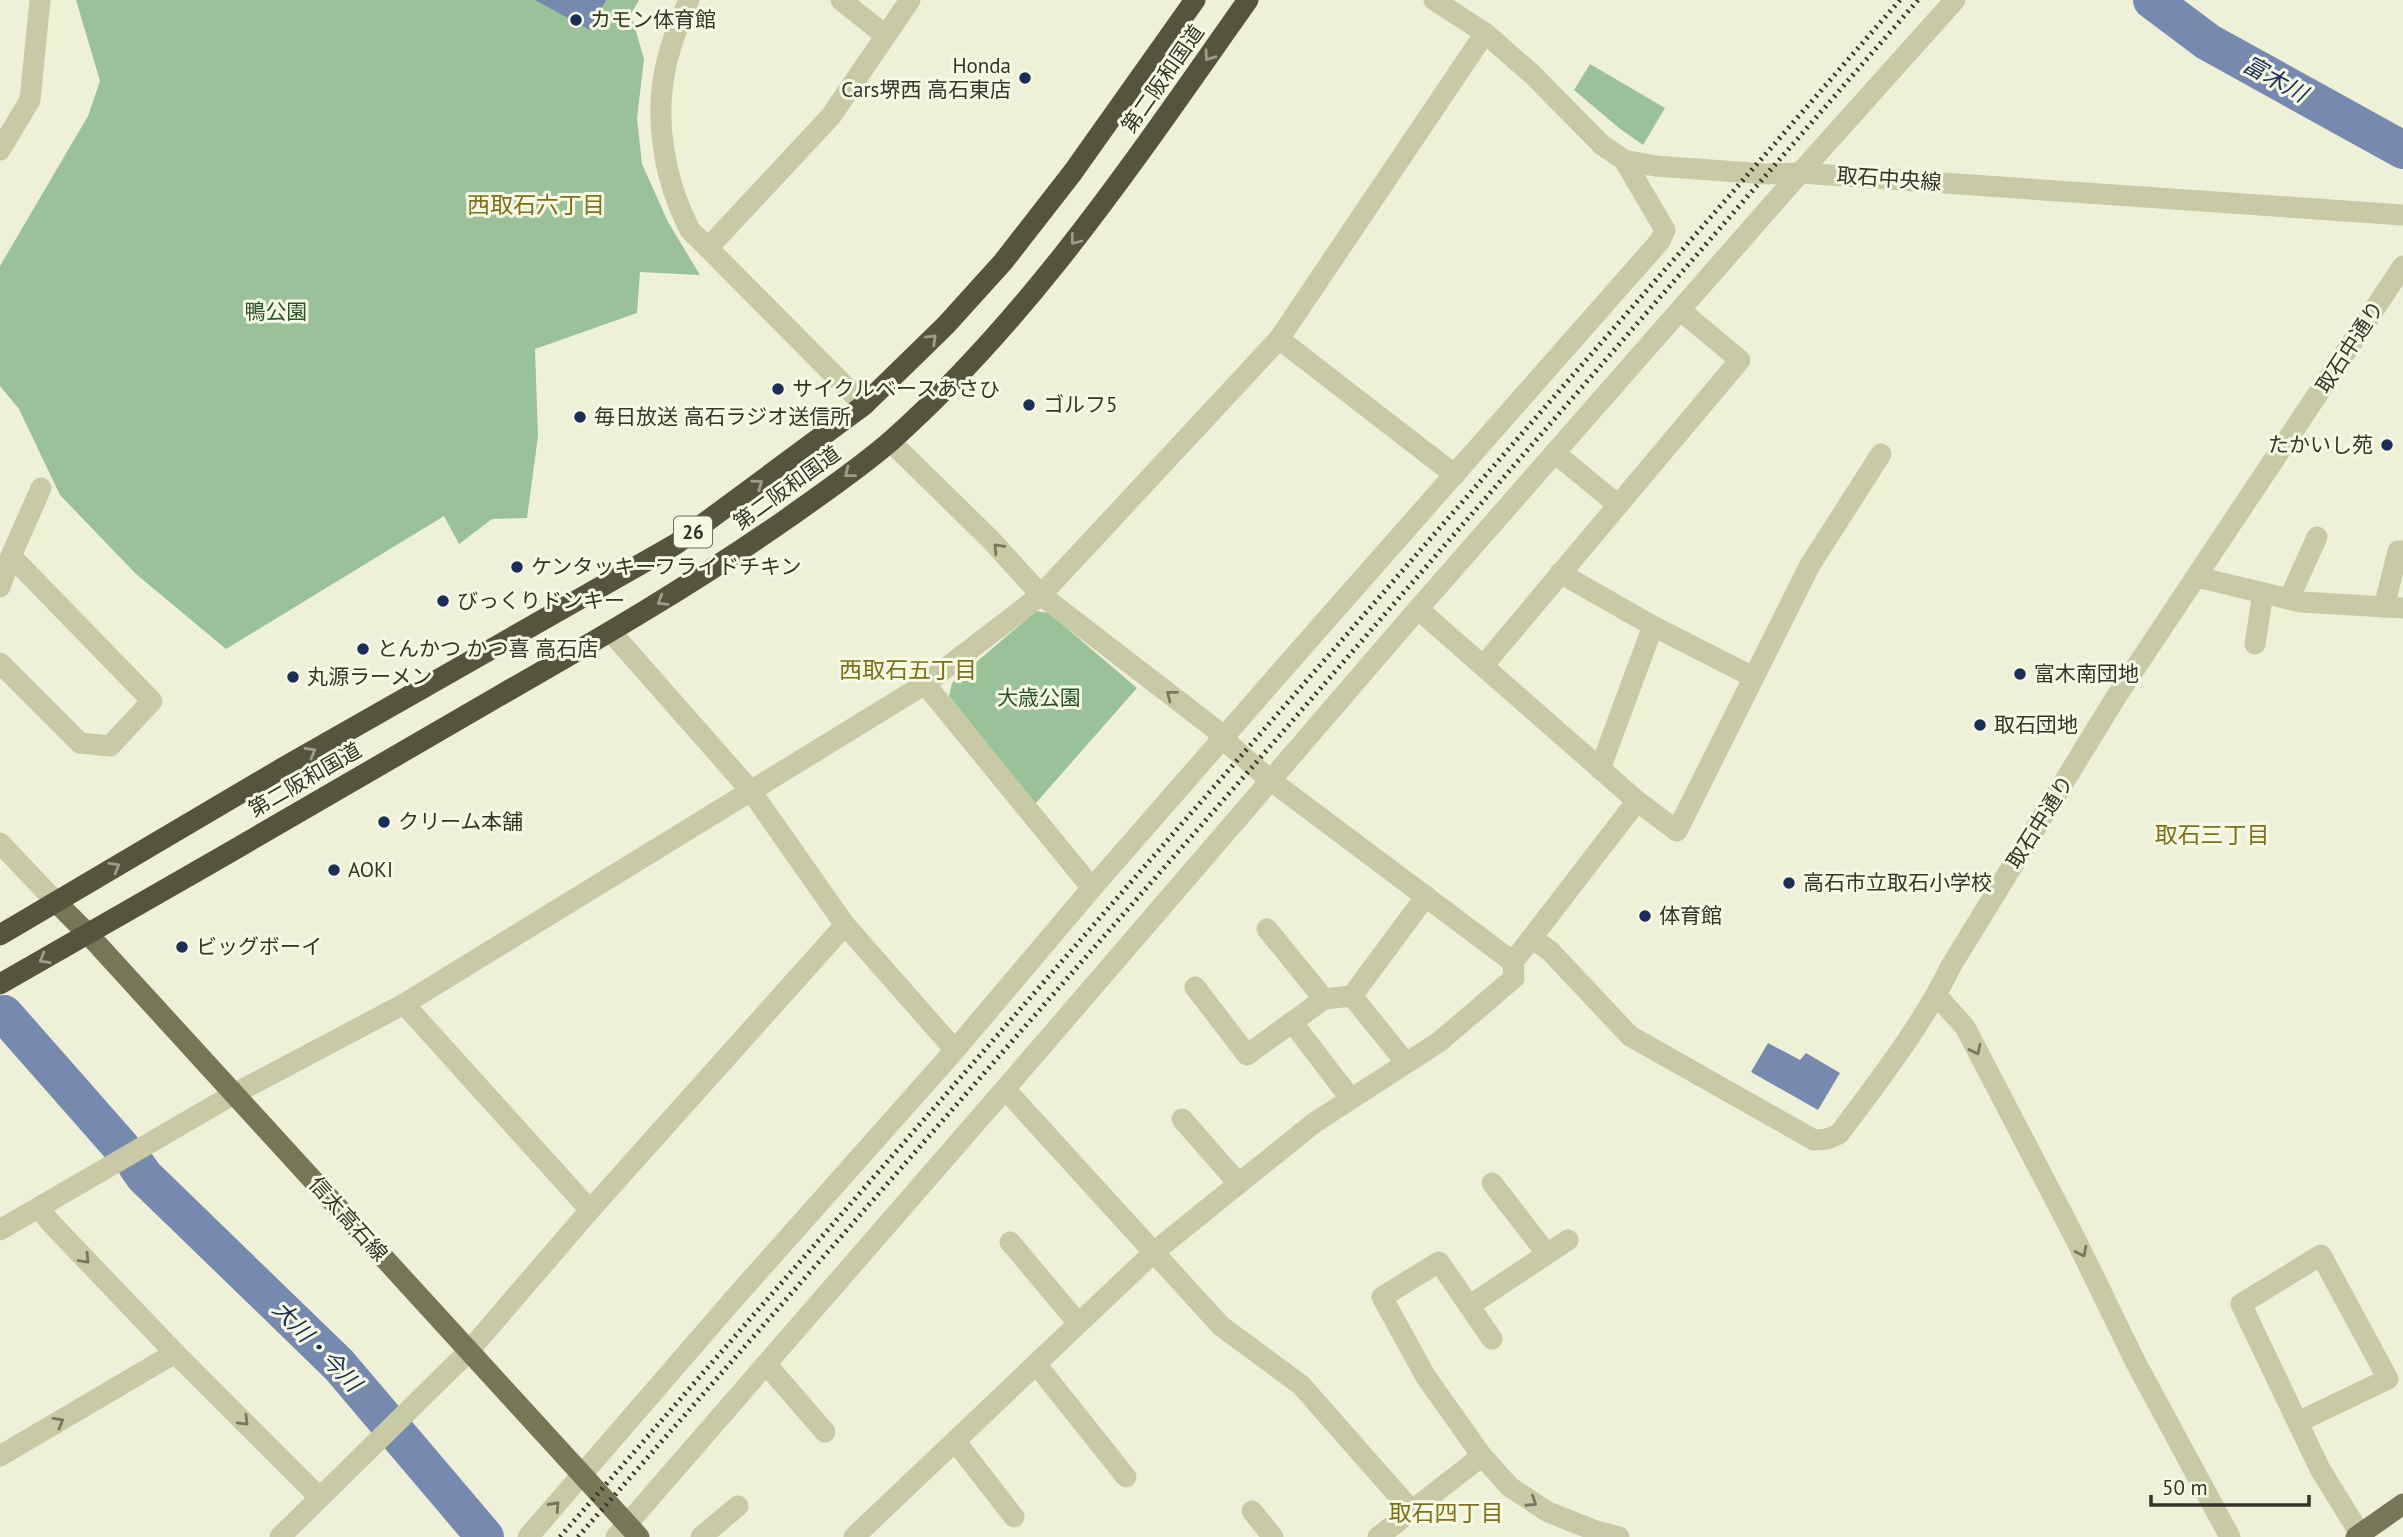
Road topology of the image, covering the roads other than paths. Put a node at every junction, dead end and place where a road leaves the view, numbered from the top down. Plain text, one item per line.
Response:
1 (40, 0) edge
2 (689, 0) edge
3 (841, 0) edge
4 (910, 0) edge
5 (1195, 0) edge
6 (1248, 0) edge
7 (1434, 0) edge
8 (1955, 0) edge
9 (1485, 33) junction
10 (886, 36) junction
11 (7, 122) edge
12 (0, 150) edge
13 (1623, 160) junction
14 (1800, 173) junction
15 (2403, 215) edge
16 (708, 248) junction
17 (2403, 266) edge
18 (1681, 310) junction
19 (1279, 339) junction
20 (864, 405) junction
21 (890, 441) junction
22 (1555, 453) junction
23 (1881, 454) dead end
24 (1455, 475) junction
25 (41, 488) dead end
26 (1618, 505) junction
27 (2317, 537) dead end
28 (2403, 551) edge
29 (11, 556) junction
30 (1560, 573) junction
31 (2197, 577) junction
32 (0, 587) edge
33 (2263, 593) junction
34 (1041, 595) junction
35 (2289, 599) junction
36 (2393, 608) edge
37 (1418, 609) junction
38 (1653, 626) junction
39 (611, 632) junction
40 (2255, 643) dead end
41 (0, 663) edge
42 (1482, 666) junction
43 (1753, 677) junction
44 (925, 684) junction
45 (1223, 739) junction
46 (1600, 769) junction
47 (1270, 780) junction
48 (751, 791) junction
49 (1637, 801) junction
50 (0, 843) edge
51 (1092, 888) junction
52 (1426, 896) junction
53 (56, 902) junction
54 (845, 925) junction
55 (1268, 929) dead end
56 (88, 934) junction
57 (0, 935) edge
58 (1532, 938) junction
59 (1513, 962) junction
60 (0, 984) edge
61 (1195, 987) dead end
62 (1352, 996) junction
63 (1937, 996) junction
64 (1324, 999) junction
65 (404, 1004) junction
66 (1292, 1022) junction
67 (955, 1050) junction
68 (1406, 1063) junction
69 (1005, 1089) junction
70 (234, 1094) junction
71 (1351, 1099) junction
72 (1182, 1119) dead end
73 (1238, 1183) junction
74 (1492, 1183) dead end
75 (39, 1208) junction
76 (590, 1210) junction
77 (0, 1230) edge
78 (1568, 1240) dead end
79 (1010, 1241) dead end
80 (1154, 1252) junction
81 (1548, 1254) junction
82 (1469, 1306) junction
83 (1079, 1323) junction
84 (1492, 1339) dead end
85 (468, 1352) junction
86 (175, 1353) junction
87 (766, 1364) junction
88 (1036, 1364) junction
89 (2298, 1422) junction
90 (825, 1433) dead end
91 (955, 1441) junction
92 (0, 1456) edge
93 (1482, 1457) junction
94 (582, 1475) junction
95 (1126, 1477) dead end
96 (320, 1497) junction
97 (2403, 1504) edge
98 (738, 1506) dead end
99 (1411, 1510) junction
100 (1252, 1511) dead end
101 (1014, 1517) dead end
102 (627, 1533) edge
103 (2358, 1536) edge
104 (280, 1537) edge
105 (528, 1537) edge
106 (701, 1537) edge
107 (854, 1537) edge
108 (1273, 1537) edge
109 (1378, 1537) edge
110 (1619, 1537) edge
111 (2230, 1537) edge

1 - 11 street
2 - 16 street
3 - 10 street
4 - 10 street
20 -> 5 highway, 第二阪和国道 / 26
6 -> 21 highway, 第二阪和国道 / 26
7 - 9 street, 取石中央線
8 - 14 street
9 - 13 street, 取石中央線
9 - 19 street
10 - 16 street
11 - 12 street
13 - 14 street, 取石中央線
13 - 24 street
14 - 15 street, 取石中央線
14 - 18 street
16 - 20 street
17 - 31 street, 取石中通り
18 - 22 street
18 - 26 street
19 - 24 street
19 - 34 street
53 -> 20 highway, 第二阪和国道 / 26
34 -> 21 street
21 -> 39 highway, 第二阪和国道 / 26
22 - 26 street
22 - 37 street
23 - 43 street
24 - 45 street
25 - 29 street
26 - 30 street
27 - 35 street
28 - 36 street
29 - 32 street
29 - 41 street
30 - 38 street
30 - 42 street
31 - 33 street
31 - 63 street, 取石中通り
33 - 35 street
33 - 40 street
34 - 44 street
45 -> 34 street
35 - 36 street
37 - 42 street
37 - 47 street
38 - 43 street
38 - 46 street
39 - 48 street
39 - 56 highway, 第二阪和国道 / 26
42 - 46 street
43 - 49 street
44 - 48 street
44 - 51 street
45 - 47 street
45 - 51 street
46 - 49 street
47 - 52 street
47 - 69 street
48 - 54 street
48 - 65 street
49 - 58 street
50 - 53 street
51 - 67 street
52 - 59 street
52 - 62 street
53 - 56 main road, 信太高石線
53 - 57 highway, 第二阪和国道 / 26
54 - 67 street
54 - 76 street
55 - 64 street
56 -> 60 highway, 第二阪和国道 / 26
56 - 70 main road, 信太高石線
58 - 59 street
58 - 63 street, 取石中通り
59 - 68 street
61 - 66 street
62 - 64 street
62 - 68 street
63 -> 111 street
64 - 66 street
65 - 70 street
65 - 76 street
66 - 71 street
67 - 94 street
68 - 71 street
69 - 80 street
69 - 87 street
70 - 75 street
70 - 85 main road, 信太高石線
71 - 73 street
72 - 73 street
73 - 80 street
74 - 81 street
75 - 77 street
75 -> 86 street
76 - 85 street
78 - 81 street
79 - 83 street
80 - 83 street
80 - 99 street
81 - 82 street
82 - 84 street
82 - 93 street
83 - 88 street
85 - 94 main road, 信太高石線
85 - 96 street
92 -> 86 street
86 -> 96 street
87 - 90 street
87 - 102 street
88 - 91 street
88 - 95 street
89 - 89 street
89 - 103 street
91 - 101 street
91 - 107 street
93 - 99 street
93 -> 110 street
94 - 102 main road, 信太高石線
105 -> 94 street
96 - 104 street
97 - 103 main road
98 - 106 street
99 - 109 street
100 - 108 street

